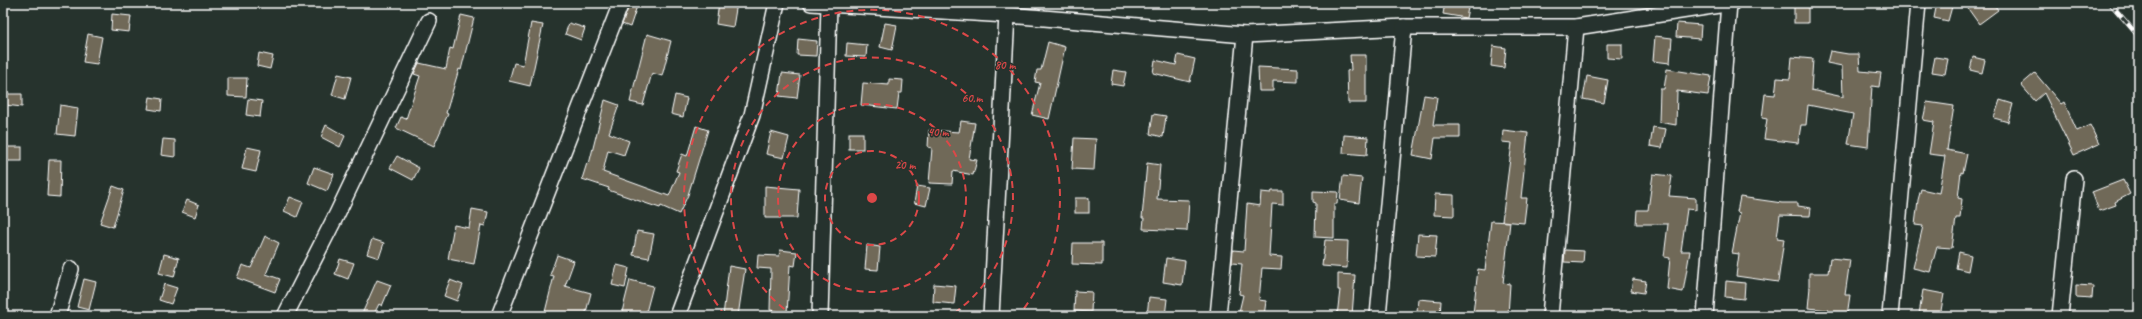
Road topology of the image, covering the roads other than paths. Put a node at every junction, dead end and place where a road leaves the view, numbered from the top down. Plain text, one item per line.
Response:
1 (621, 3) edge
2 (777, 3) edge
3 (811, 3) edge
4 (1730, 3) edge
5 (1918, 3) edge
6 (829, 5) junction
7 (1007, 15) junction
8 (429, 21) dead end
9 (1404, 27) junction
10 (1576, 28) junction
11 (1245, 35) junction
12 (2074, 179) dead end
13 (71, 269) dead end
14 (57, 316) edge
15 (285, 316) edge
16 (499, 316) edge
17 (677, 316) edge
18 (820, 316) edge
19 (991, 316) edge
20 (1218, 316) edge
21 (1378, 316) edge
22 (1550, 316) edge
23 (1705, 316) edge
24 (1890, 316) edge
25 (2060, 316) edge

1 - 16 street
2 - 17 street
3 - 6 street
4 - 10 street
4 - 23 street
5 - 24 street
6 - 7 street
6 - 18 street
7 - 11 street
7 - 19 street
8 - 15 street
9 - 10 street
9 - 11 street
9 - 21 street
10 - 22 street
11 - 20 street
12 - 25 street
13 - 14 street

